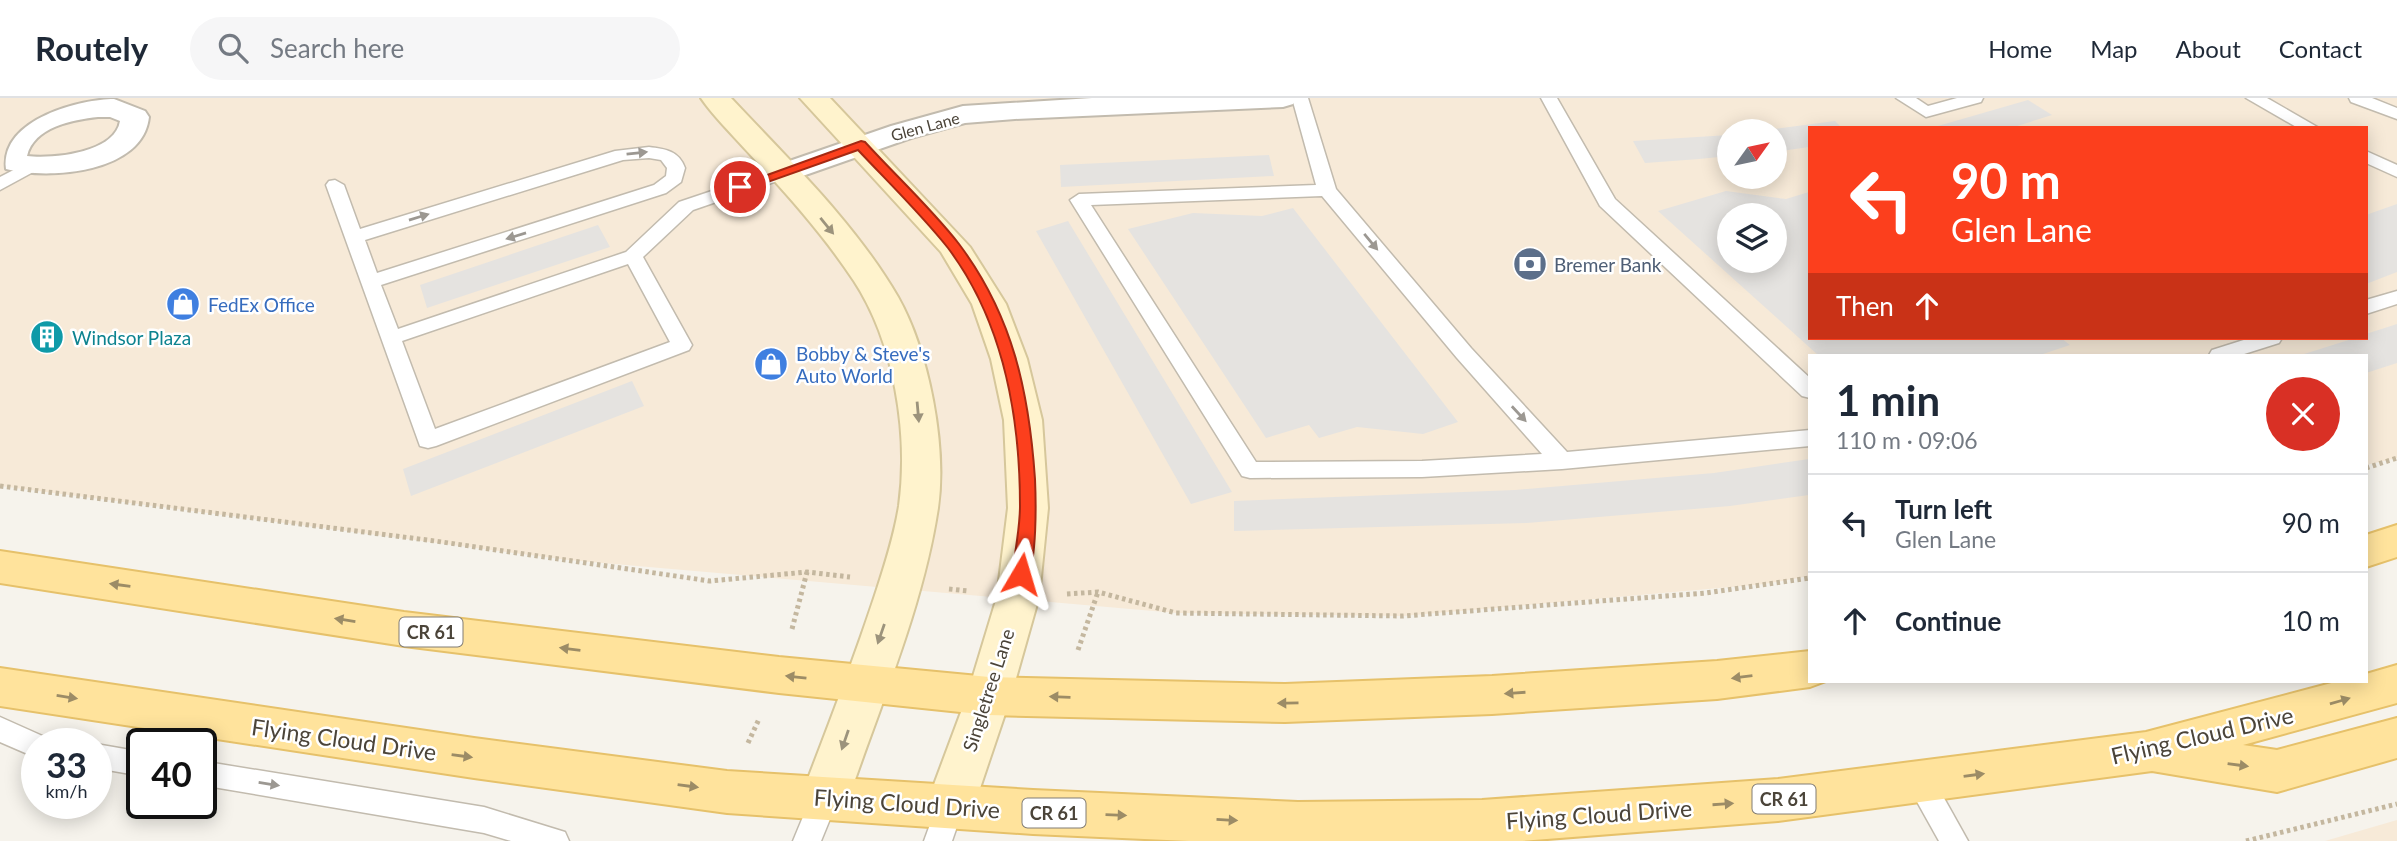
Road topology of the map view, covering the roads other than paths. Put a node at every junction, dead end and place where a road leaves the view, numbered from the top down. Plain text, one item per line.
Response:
1 (715, 98) edge
2 (814, 98) edge
3 (1283, 98) edge
4 (1300, 98) edge
5 (1549, 98) edge
6 (1904, 98) edge
7 (1975, 98) edge
8 (2254, 98) edge
9 (2357, 98) edge
10 (121, 103) edge
11 (1016, 104) edge
12 (2397, 114) edge
13 (2307, 126) edge
14 (861, 145) junction
15 (2368, 157) edge
16 (29, 167) junction
17 (2397, 172) edge
18 (783, 173) junction
19 (0, 185) edge
20 (335, 185) dead end
21 (660, 189) junction
22 (1327, 190) junction
23 (686, 206) junction
24 (354, 237) junction
25 (633, 256) junction
26 (371, 282) junction
27 (2397, 297) edge
28 (2368, 306) edge
29 (391, 338) junction
30 (2266, 340) edge
31 (2222, 354) edge
32 (1808, 389) edge
33 (1808, 438) edge
34 (1562, 461) junction
35 (2397, 541) edge
36 (2368, 550) edge
37 (0, 568) edge
38 (1808, 669) edge
39 (864, 683) junction
40 (2397, 684) edge
41 (0, 687) edge
42 (989, 696) junction
43 (0, 729) edge
44 (2397, 738) edge
45 (21, 739) edge
46 (2146, 752) junction
47 (217, 777) edge
48 (1920, 782) junction
49 (825, 797) junction
50 (1482, 822) junction
51 (944, 823) edge
52 (555, 841) edge
53 (807, 841) edge
54 (1406, 841) edge
55 (1954, 841) edge

1 - 18 street
2 - 14 street, Singletree Lane
3 - 11 street, Glen Lane
4 - 22 lane
5 - 32 lane
6 - 7 lane
8 - 13 lane
9 - 12 lane
10 - 16 street
10 - 16 street
11 - 14 street, Glen Lane
14 - 18 street, Glen Lane
14 - 42 street, Singletree Lane
15 - 17 lane
16 - 19 lane
18 - 23 lane
18 -> 39 street
20 - 24 lane
21 - 23 lane
24 -> 21 lane
21 -> 26 lane
22 -> 34 lane
22 - 34 lane
23 - 25 lane
24 - 26 lane
25 - 29 lane
25 - 29 lane
26 - 29 lane
27 - 28 lane
30 - 31 lane
33 - 34 lane
35 - 36 main road
39 -> 37 main road, CR 61
38 -> 42 main road, CR 61
39 - 42 main road, CR 61
39 -> 49 street
46 -> 40 main road, Flying Cloud Drive / CR 61
41 -> 49 main road, Flying Cloud Drive / CR 61
42 - 51 street, Singletree Lane
43 - 45 lane
46 -> 44 main road
48 -> 46 main road, Flying Cloud Drive / CR 61
47 -> 52 lane
50 -> 48 main road, Flying Cloud Drive / CR 61
48 - 55 lane
49 - 51 main road, Flying Cloud Drive / CR 61
49 - 53 lane
51 -> 50 main road, Flying Cloud Drive / CR 61
50 - 54 lane

